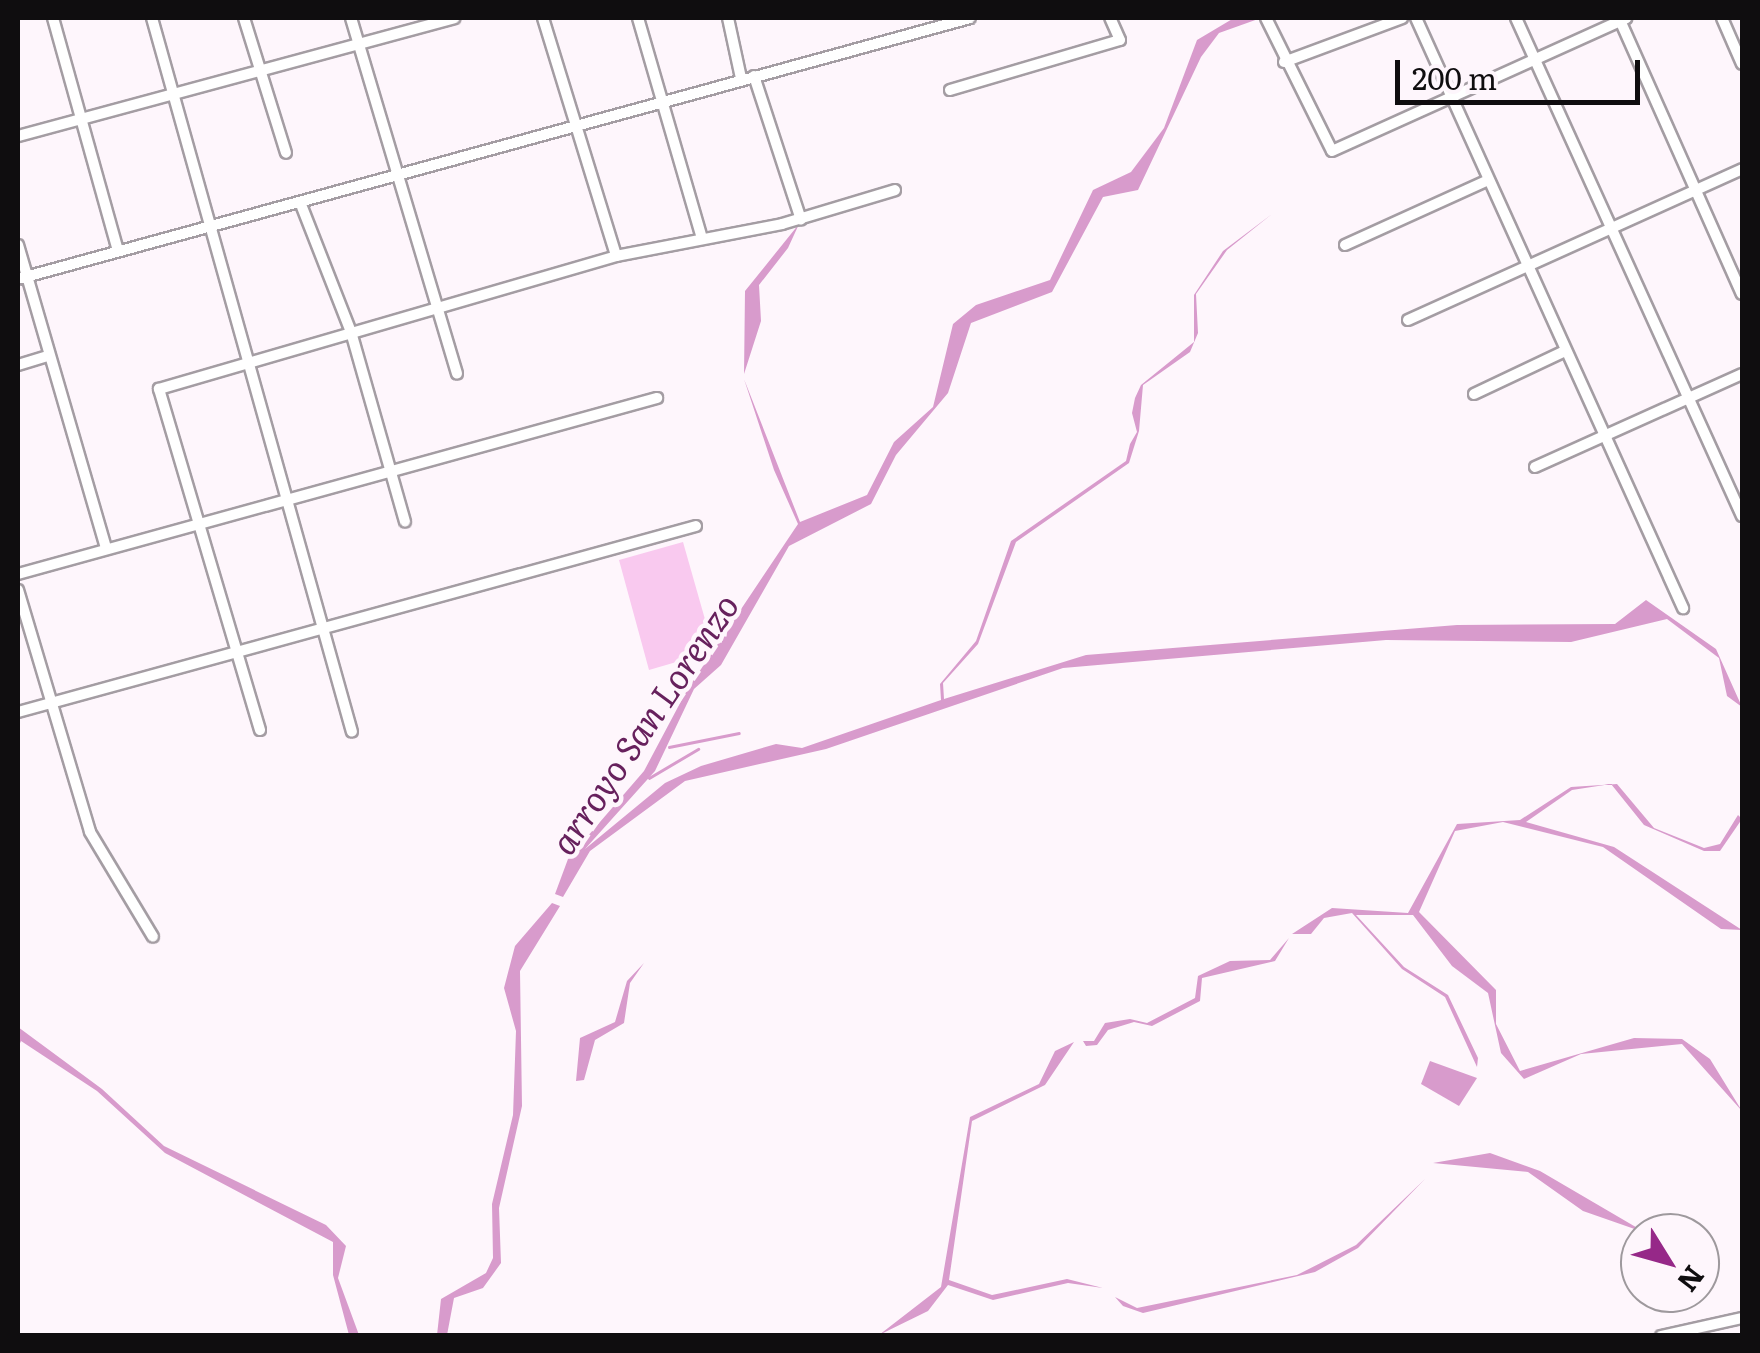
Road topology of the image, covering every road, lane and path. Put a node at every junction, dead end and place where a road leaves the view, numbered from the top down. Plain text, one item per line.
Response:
1 (53, 18) edge
2 (152, 18) edge
3 (244, 18) edge
4 (350, 18) edge
5 (454, 18) edge
6 (544, 18) edge
7 (638, 18) edge
8 (728, 18) edge
9 (970, 18) edge
10 (1110, 18) edge
11 (1402, 18) edge
12 (1416, 18) edge
13 (1516, 18) edge
14 (1622, 18) edge
15 (1722, 18) edge
16 (1267, 20) edge
17 (359, 45) junction
18 (1534, 56) junction
19 (1284, 62) junction
20 (1742, 64) edge
21 (261, 73) junction
22 (754, 76) junction
23 (741, 78) junction
24 (950, 90) dead end
25 (172, 96) junction
26 (1449, 96) junction
27 (662, 98) junction
28 (78, 120) junction
29 (572, 127) junction
30 (18, 136) edge
31 (286, 152) dead end
32 (1742, 170) edge
33 (393, 180) junction
34 (1486, 180) junction
35 (895, 190) dead end
36 (1694, 191) junction
37 (302, 207) junction
38 (800, 220) junction
39 (206, 228) junction
40 (1608, 228) junction
41 (701, 235) junction
42 (18, 245) edge
43 (1345, 245) dead end
44 (118, 251) junction
45 (616, 256) junction
46 (1526, 266) junction
47 (22, 277) edge
48 (1742, 294) edge
49 (437, 308) junction
50 (1408, 320) dead end
51 (351, 332) junction
52 (1563, 352) junction
53 (46, 356) junction
54 (245, 362) junction
55 (18, 365) edge
56 (458, 374) dead end
57 (1742, 374) edge
58 (1474, 394) dead end
59 (657, 398) dead end
60 (1689, 398) junction
61 (1602, 437) junction
62 (1535, 467) dead end
63 (392, 471) junction
64 (287, 498) junction
65 (1742, 516) edge
66 (192, 521) junction
67 (404, 521) dead end
68 (696, 526) dead end
69 (106, 547) junction
70 (18, 574) edge
71 (18, 590) edge
72 (1683, 608) dead end
73 (323, 629) junction
74 (234, 654) junction
75 (58, 701) junction
76 (18, 712) edge
77 (260, 730) dead end
78 (352, 732) dead end
79 (153, 937) dead end
80 (1742, 1318) edge
81 (1660, 1336) edge

1 - 28 street
2 - 25 street
3 - 21 street
4 - 17 street
5 - 17 street
6 - 29 street
7 - 27 street
8 - 23 street
9 - 22 street
10 - 24 street
11 - 19 street
12 - 26 street
13 - 18 street
14 - 18 street
14 - 36 street
15 - 20 street
16 - 19 street
17 - 21 street
17 - 33 street
18 - 26 street
18 - 40 street
19 - 26 street
21 - 25 street
21 - 31 street
22 - 23 street
22 - 38 street
23 - 27 street
25 - 28 street
25 - 39 street
26 - 34 street
27 - 29 street
27 - 41 street
28 - 30 street
28 - 44 street
29 - 33 street
29 - 45 street
32 - 36 street
33 - 37 street
33 - 49 street
34 - 43 street
34 - 46 street
35 - 38 street
36 - 40 street
36 - 48 street
37 - 39 street
37 - 51 street
38 - 41 street
39 - 44 street
39 - 54 street
40 - 46 street
40 - 60 street
41 - 45 street
42 - 47 street
44 - 47 street
45 - 49 street
46 - 50 street
46 - 52 street
47 - 53 street
49 - 51 street
49 - 56 street
51 - 54 street
51 - 63 street
52 - 58 street
52 - 61 street
53 - 55 street
53 - 69 street
54 - 64 street
54 - 66 street
57 - 60 street
59 - 63 street
60 - 61 street
60 - 65 street
61 - 62 street
61 - 72 street
63 - 64 street
63 - 67 street
64 - 66 street
64 - 73 street
66 - 69 street
66 - 74 street
68 - 73 street
69 - 70 street
71 - 75 street
73 - 74 street
73 - 78 street
74 - 75 street
74 - 77 street
75 - 76 street
75 - 79 street
80 - 81 street

